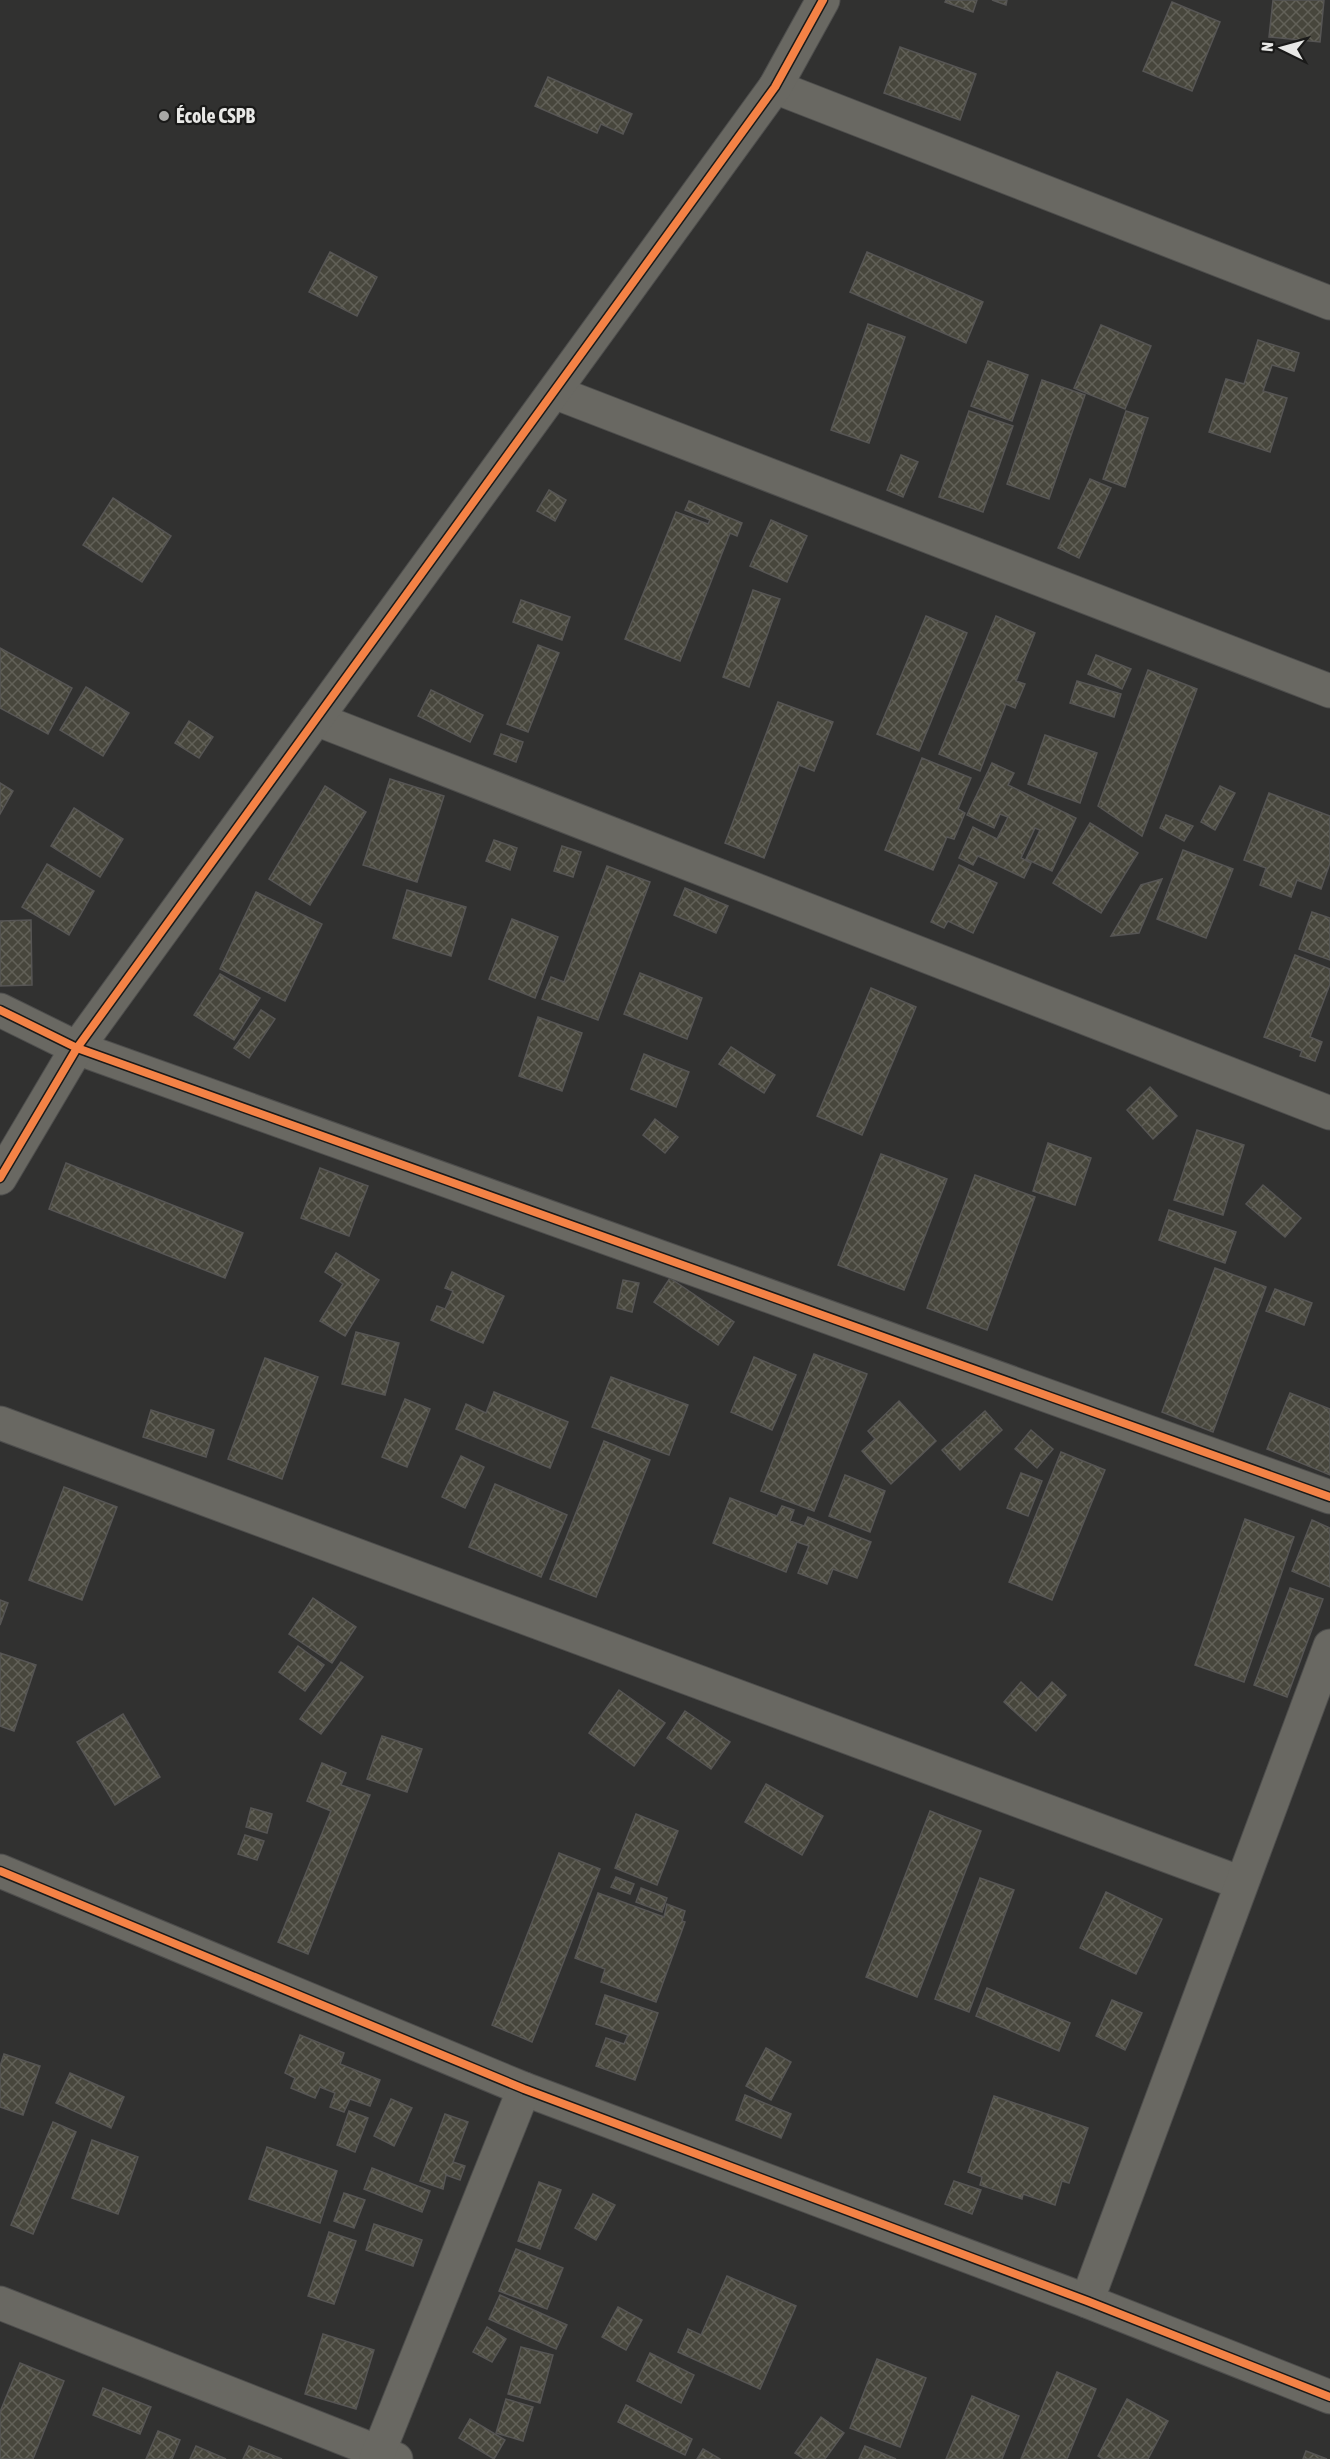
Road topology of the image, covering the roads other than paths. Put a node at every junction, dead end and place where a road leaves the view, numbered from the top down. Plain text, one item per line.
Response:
1 (823, 0) edge
2 (775, 87) junction
3 (1330, 303) edge
4 (554, 392) junction
5 (1330, 691) edge
6 (316, 718) junction
7 (0, 1010) edge
8 (77, 1048) junction
9 (1330, 1113) edge
10 (0, 1178) edge
11 (0, 1423) edge
12 (1330, 1497) edge
13 (1330, 1646) edge
14 (0, 1871) edge
15 (1241, 1883) junction
16 (524, 2089) junction
17 (1087, 2301) junction
18 (0, 2303) edge
19 (1330, 2397) edge
20 (384, 2457) edge

1 - 2 street
2 - 3 street
2 - 4 street
4 - 5 street
4 - 6 street
6 - 8 street
6 - 9 street
7 - 8 street
8 - 10 street
8 - 12 street
11 - 15 street
13 - 15 street
14 - 16 street
15 - 17 street
16 - 17 street
16 - 20 street
17 - 19 street
18 - 20 street

